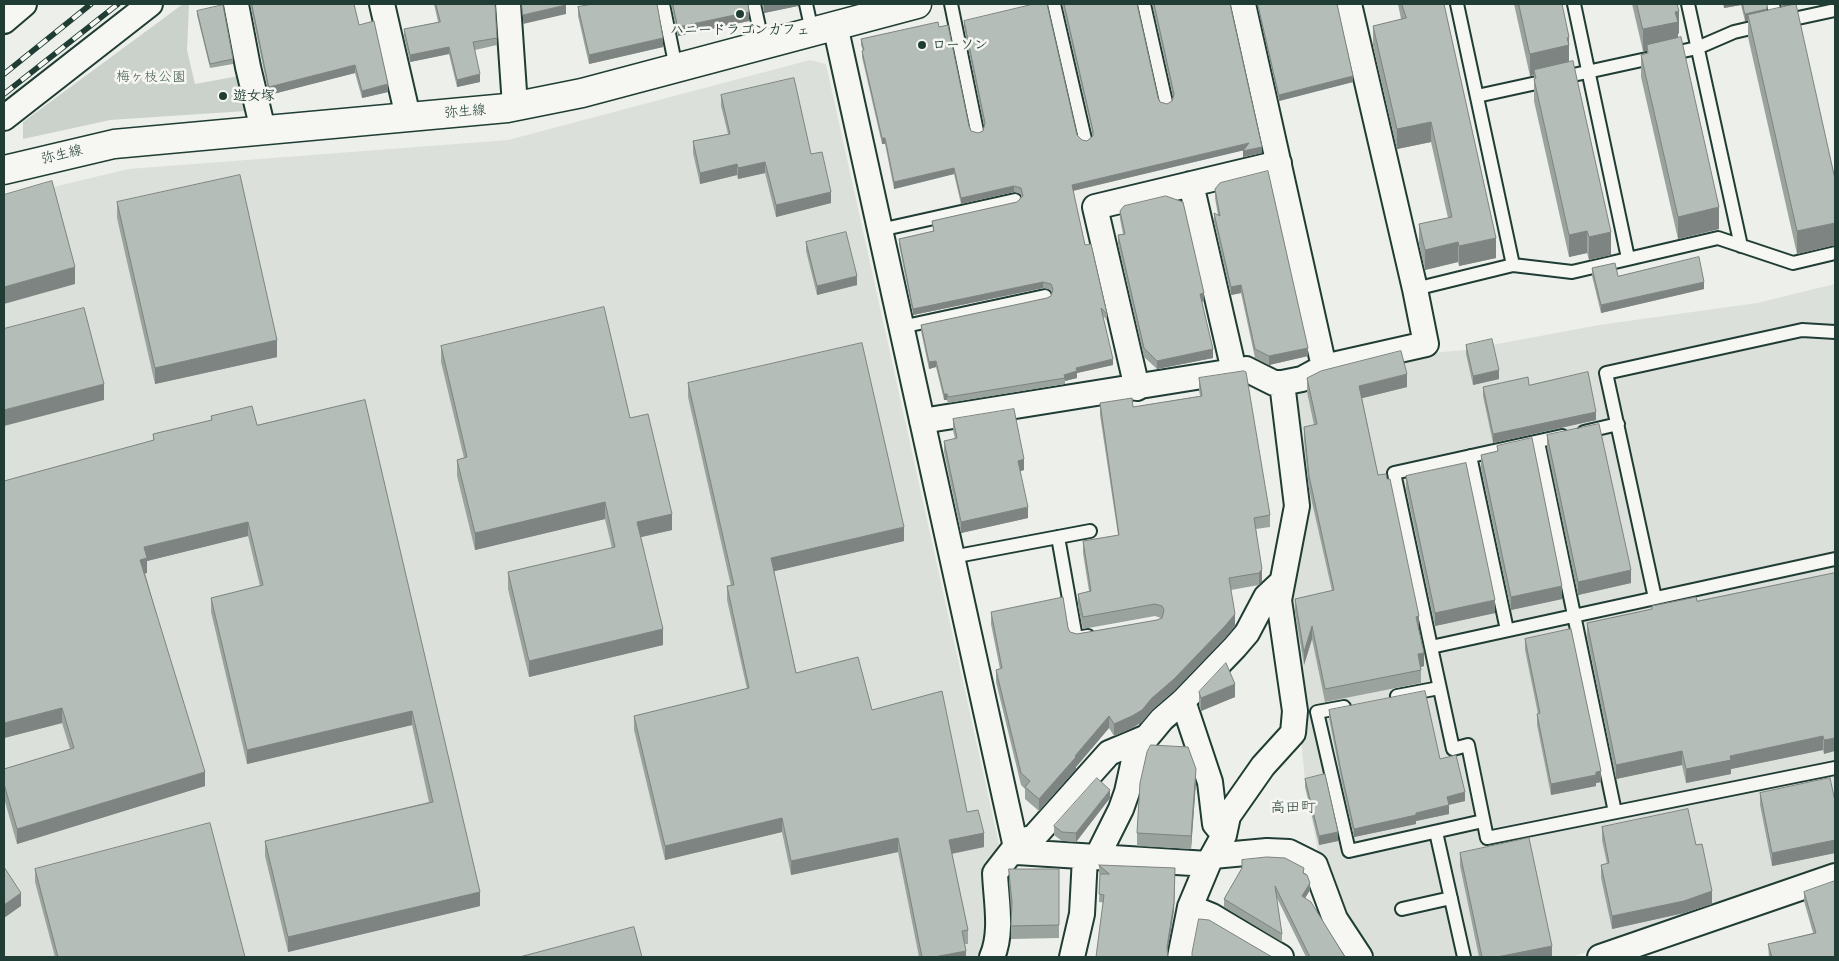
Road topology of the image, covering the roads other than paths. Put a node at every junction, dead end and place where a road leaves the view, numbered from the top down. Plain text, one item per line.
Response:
1 (24, 4) edge
2 (150, 4) edge
3 (236, 4) edge
4 (382, 4) edge
5 (508, 4) edge
6 (663, 4) edge
7 (754, 4) edge
8 (806, 4) edge
9 (917, 4) edge
10 (951, 4) edge
11 (1054, 4) edge
12 (1144, 4) edge
13 (1243, 4) edge
14 (1349, 4) edge
15 (1457, 4) edge
16 (1574, 4) edge
17 (1688, 4) edge
18 (1773, 4) edge
19 (1835, 10) edge
20 (4, 21) edge
21 (1777, 23) junction
22 (824, 28) junction
23 (763, 45) junction
24 (1697, 48) junction
25 (676, 68) junction
26 (1588, 71) junction
27 (1476, 96) junction
28 (1166, 102) edge
29 (515, 106) junction
30 (408, 117) junction
31 (4, 118) edge
32 (263, 130) junction
33 (977, 131) edge
34 (1085, 139) edge
35 (1279, 163) junction
36 (4, 170) edge
37 (1191, 184) junction
38 (1015, 200) edge
39 (880, 230) junction
40 (1741, 246) junction
41 (1835, 253) edge
42 (1628, 258) junction
43 (1513, 265) junction
44 (1415, 289) junction
45 (1045, 296) edge
46 (901, 327) junction
47 (1835, 332) edge
48 (1324, 367) junction
49 (1234, 371) junction
50 (1282, 383) junction
51 (1137, 388) junction
52 (922, 421) junction
53 (1618, 424) junction
54 (1538, 442) junction
55 (1470, 456) junction
56 (1090, 531) dead end
57 (1058, 537) junction
58 (952, 557) junction
59 (1835, 559) edge
60 (1282, 582) junction
61 (1655, 598) junction
62 (1573, 616) junction
63 (1506, 630) junction
64 (1103, 634) edge
65 (1430, 647) junction
66 (1439, 688) junction
67 (1383, 699) edge
68 (1183, 701) junction
69 (1354, 705) edge
70 (1147, 737) junction
71 (1835, 768) edge
72 (1615, 812) junction
73 (1483, 821) junction
74 (1436, 832) junction
75 (1224, 835) junction
76 (1015, 844) junction
77 (1091, 857) junction
78 (1210, 860) junction
79 (1835, 876) edge
80 (1451, 898) junction
81 (1190, 907) junction
82 (1402, 909) dead end
83 (992, 957) edge
84 (1072, 957) edge
85 (1180, 957) edge
86 (1281, 957) edge
87 (1360, 957) edge
88 (1464, 957) edge
89 (1600, 957) edge

1 - 20 street
2 - 31 street
3 - 32 street
4 - 30 street
5 - 29 street
6 - 25 lane
7 - 23 lane
8 - 22 lane
9 - 22 street, 弥生線
10 - 33 lane
11 - 34 lane
12 - 28 lane
13 - 35 street
14 - 44 street
15 - 27 lane
16 - 26 lane
17 - 24 lane
18 - 21 lane
19 - 21 lane
21 - 24 lane
22 - 23 street, 弥生線
22 - 39 street
23 - 25 street, 弥生線
24 - 26 lane
24 - 40 lane
25 - 29 street, 弥生線
26 - 27 lane
26 - 42 lane
27 - 43 lane
29 - 30 street, 弥生線
30 - 32 street, 弥生線
32 - 36 street, 弥生線
35 - 37 street
35 - 48 street
37 - 49 street
37 - 51 street
38 - 39 lane
39 - 46 street
40 - 41 lane
40 - 42 lane
42 - 43 lane
43 - 44 lane
44 - 48 street
45 - 46 lane
46 - 52 street
47 - 53 lane
48 - 50 street
49 - 50 street
49 - 51 street
50 - 60 street
51 - 52 street
52 - 58 street
53 - 54 lane
53 - 61 lane
54 - 55 lane
54 - 62 lane
55 - 63 lane
55 - 65 lane
56 - 57 lane
57 - 58 lane
57 - 64 lane
58 - 76 street
59 - 61 lane
60 - 68 street
60 - 75 street
61 - 62 lane
62 - 63 lane
62 - 72 lane
63 - 65 lane
65 - 66 lane
66 - 67 lane
66 - 73 lane
68 - 70 street
68 - 75 street
69 - 74 lane
70 - 76 street
70 - 77 street
71 - 72 lane
72 - 73 lane
73 - 74 lane
74 - 80 lane
75 - 78 street
76 - 77 street
76 - 83 street
77 - 78 street
77 - 84 street
78 - 81 street
78 - 87 street
79 - 89 street
80 - 82 lane
80 - 88 lane
81 - 85 street
81 - 86 street

